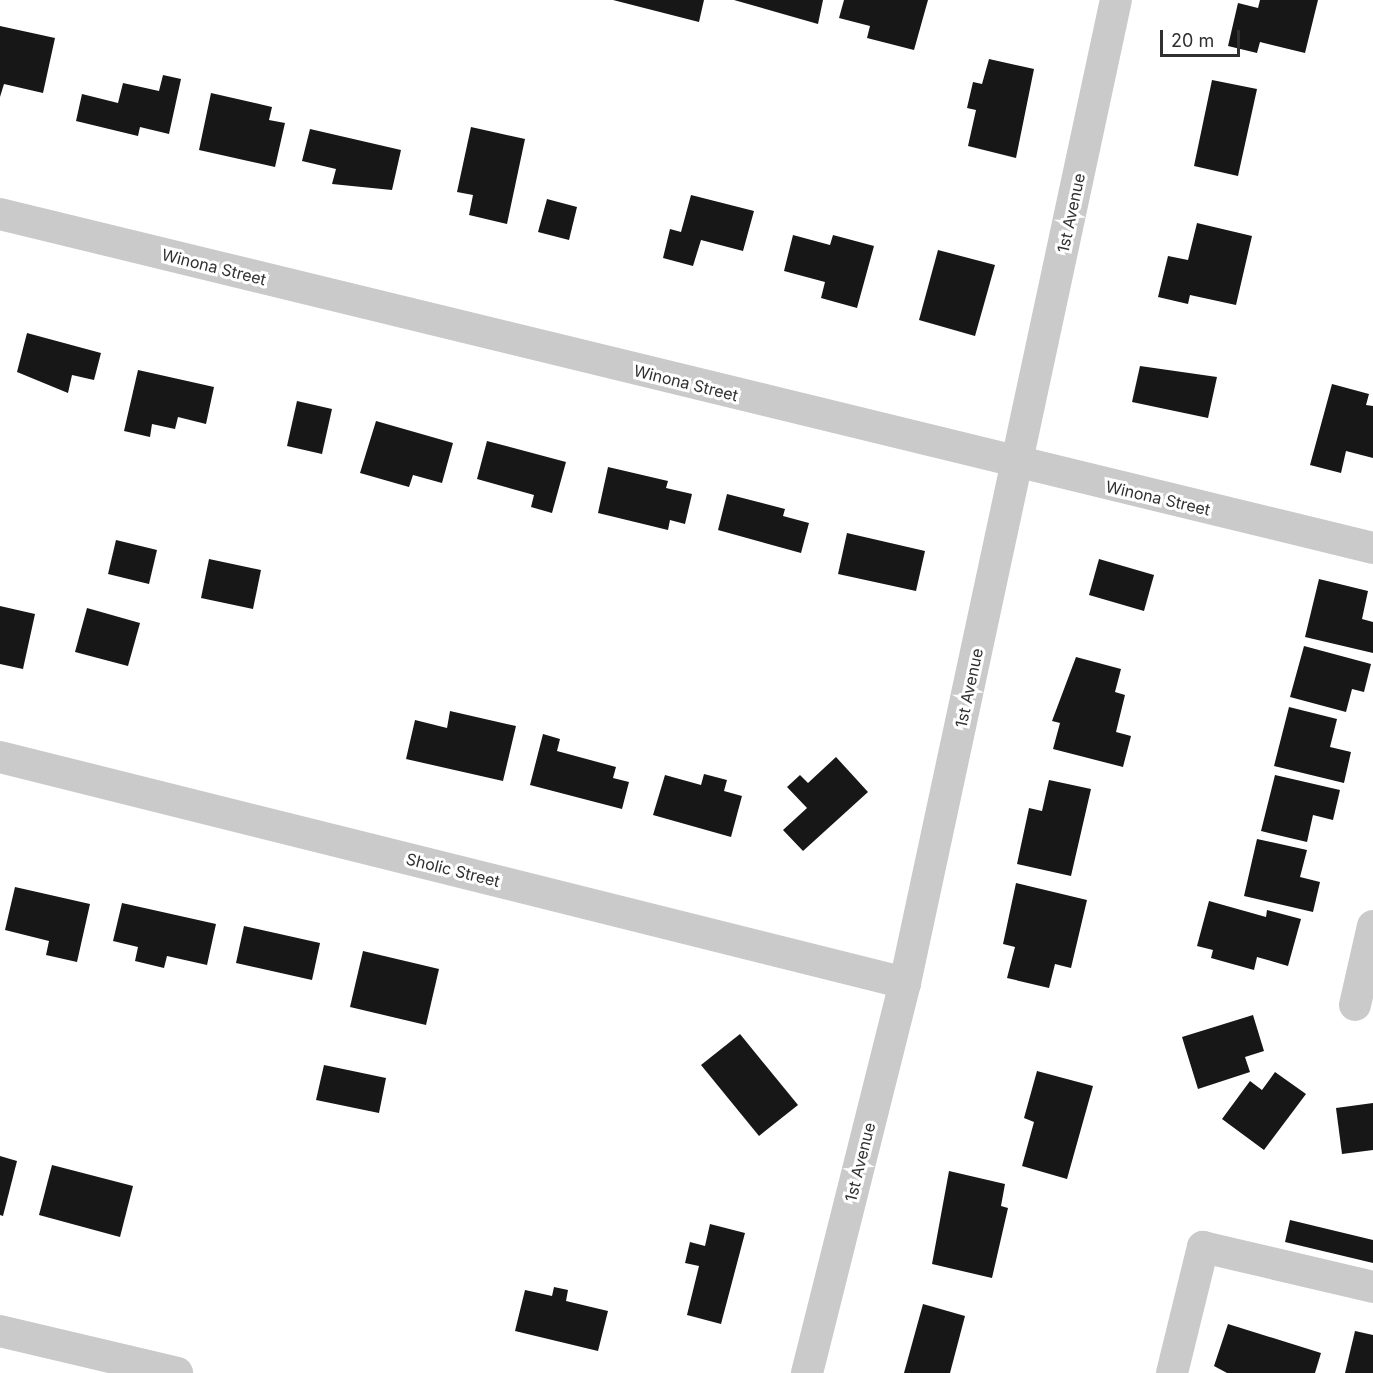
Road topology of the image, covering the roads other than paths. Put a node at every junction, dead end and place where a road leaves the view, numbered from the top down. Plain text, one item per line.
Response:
1 (1116, 0) edge
2 (0, 214) edge
3 (1017, 465) junction
4 (1373, 548) edge
5 (0, 756) edge
6 (1373, 926) edge
7 (905, 983) junction
8 (1355, 1005) dead end
9 (1373, 1287) edge
10 (0, 1331) edge
11 (177, 1373) edge
12 (807, 1373) edge
13 (1172, 1373) edge

1 - 3 street, 1st Avenue
2 - 3 street, Winona Street
3 - 4 street, Winona Street
3 - 7 street, 1st Avenue
5 - 7 street, Sholic Street
6 - 8 street
7 - 12 street, 1st Avenue
9 - 13 street
10 - 11 street

